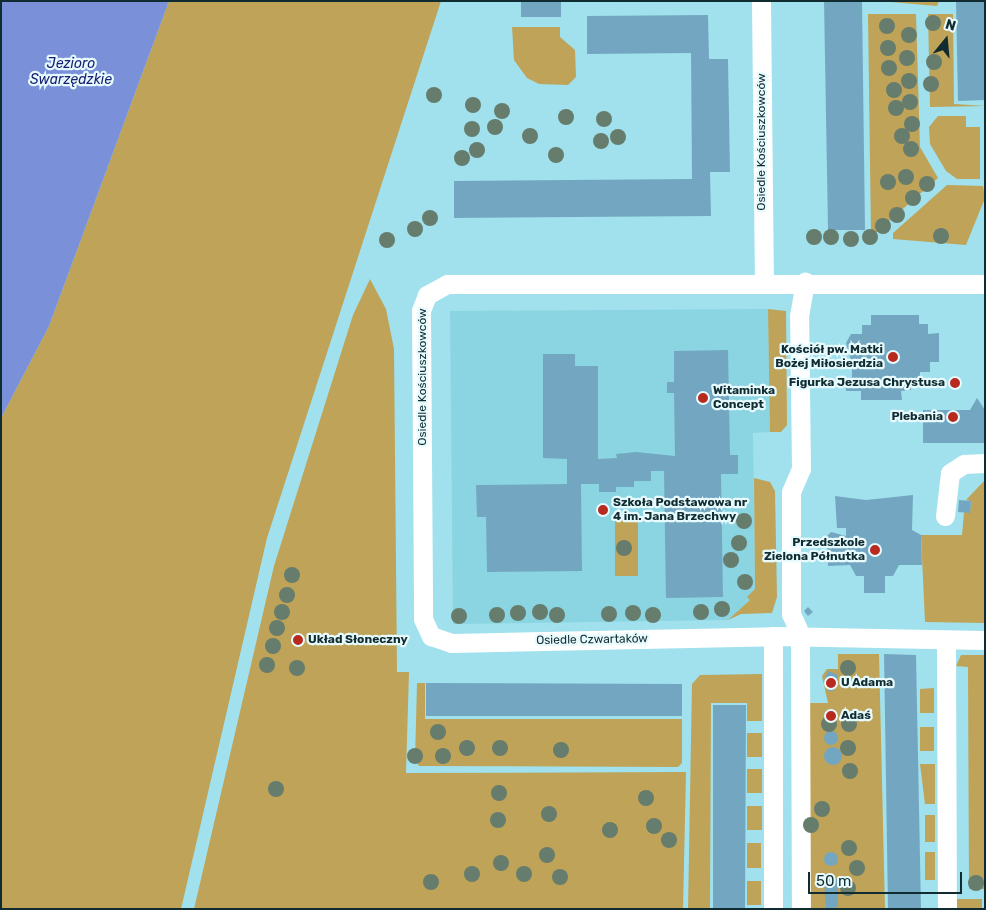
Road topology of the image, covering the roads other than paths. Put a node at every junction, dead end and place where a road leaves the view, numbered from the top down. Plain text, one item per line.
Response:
1 (761, 1) edge
2 (805, 282) junction
3 (764, 283) junction
4 (985, 284) edge
5 (985, 463) edge
6 (945, 516) dead end
7 (423, 619) joint
8 (772, 636) junction
9 (946, 640) junction
10 (985, 640) edge
11 (773, 909) edge
12 (801, 909) edge
13 (947, 909) edge

1 - 3 street, Osiedle Kościuszkowców
2 - 3 street, Osiedle Kościuszkowców
2 - 4 street, Osiedle Kościuszkowców
2 - 12 street
3 - 7 street, Osiedle Kościuszkowców
5 - 6 street
7 - 8 street, Osiedle Czwartaków
8 - 9 street, Osiedle Czwartaków
8 - 11 street
9 - 10 street, Osiedle Czwartaków
9 - 13 street

